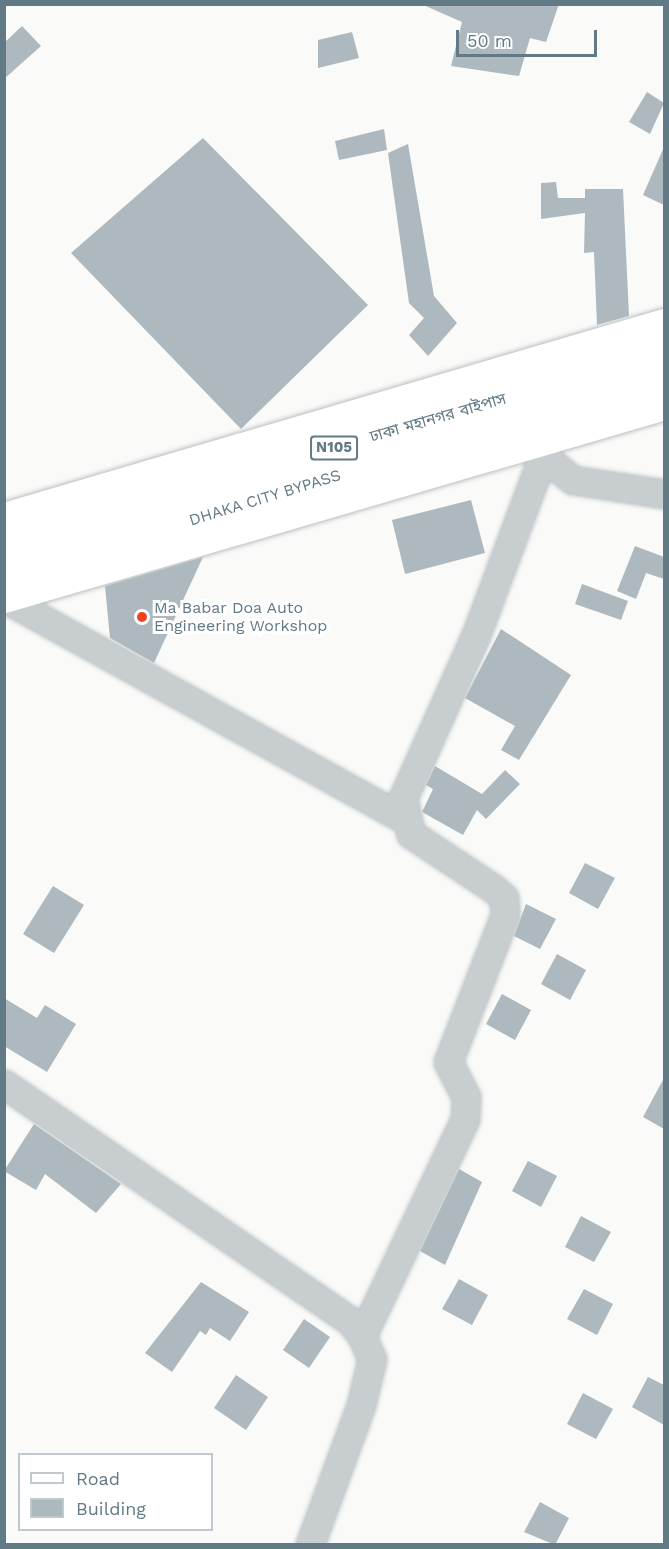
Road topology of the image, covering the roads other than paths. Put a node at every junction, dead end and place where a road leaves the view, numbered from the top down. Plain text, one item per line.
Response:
1 (664, 325) edge
2 (664, 351) edge
3 (664, 381) edge
4 (664, 403) edge
5 (540, 448) junction
6 (664, 494) edge
7 (4, 519) edge
8 (4, 547) edge
9 (4, 575) edge
10 (4, 597) edge
11 (404, 819) junction
12 (4, 1084) edge
13 (362, 1336) junction
14 (310, 1545) edge

1 - 7 main road
2 - 8 main road, ঢাকা মহানগর বাইপাস / N105
3 - 9 main road, DHAKA CITY BYPASS / N105
4 - 5 main road
5 - 6 street
5 - 10 main road
5 - 11 street
10 - 11 street
11 - 13 street
12 - 13 street
13 - 14 street

